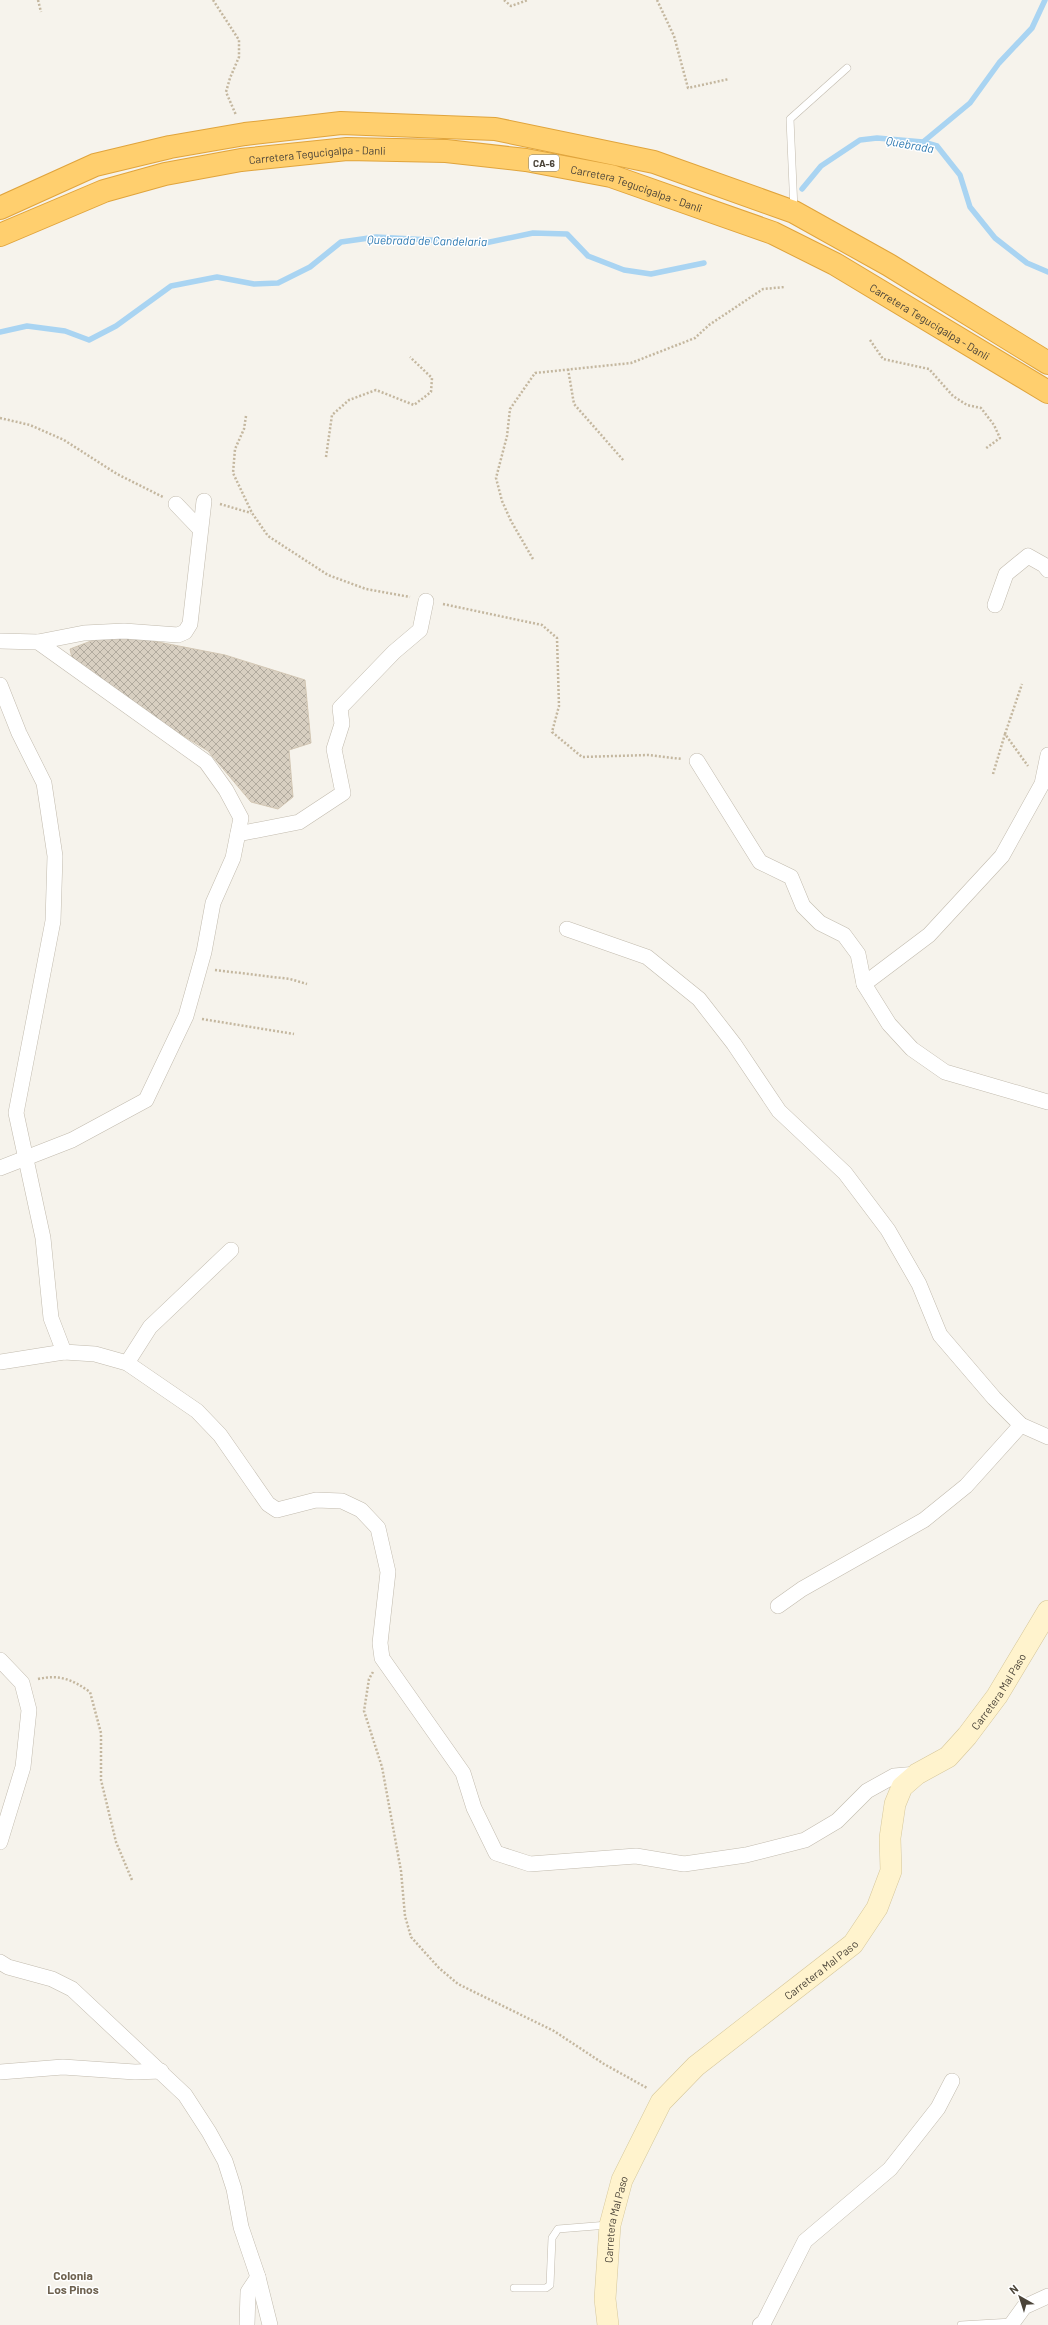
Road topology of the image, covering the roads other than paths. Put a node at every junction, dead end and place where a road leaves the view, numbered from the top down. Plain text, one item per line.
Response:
1 (847, 68) dead end
2 (0, 208) edge
3 (794, 212) junction
4 (0, 234) edge
5 (1048, 364) edge
6 (1048, 392) edge
7 (204, 501) road end
8 (176, 504) road end
9 (200, 528) junction
10 (1048, 570) edge
11 (426, 601) road end
12 (995, 605) dead end
13 (0, 641) edge
14 (38, 642) junction
15 (0, 685) edge
16 (1048, 755) edge
17 (697, 761) road end
18 (238, 834) junction
19 (567, 929) dead end
20 (864, 984) junction
21 (1048, 1102) edge
22 (27, 1157) junction
23 (0, 1168) edge
24 (231, 1250) dead end
25 (64, 1352) junction
26 (0, 1362) edge
27 (127, 1363) junction
28 (1022, 1425) junction
29 (1048, 1437) edge
30 (778, 1606) dead end
31 (1048, 1611) edge
32 (0, 1660) edge
33 (917, 1774) junction
34 (0, 1842) edge
35 (0, 1962) edge
36 (161, 2071) junction
37 (0, 2072) edge
38 (952, 2081) dead end
39 (610, 2225) junction
40 (258, 2277) junction
41 (514, 2288) dead end
42 (1048, 2296) edge
43 (764, 2324) edge
44 (1012, 2324) edge
45 (247, 2325) edge
46 (270, 2325) edge
47 (608, 2325) edge
48 (961, 2325) edge

1 - 3 lane
2 - 3 highway, CA-6
3 - 5 highway, CA-6
4 - 6 highway, Carretera Tegucigalpa - Danli / CA-6
7 - 9 street
8 - 9 street
9 - 14 street
10 - 12 street
11 - 18 street
13 - 14 street
14 - 18 street
15 - 22 street
16 - 20 street
17 - 20 street
18 - 22 street
19 - 28 street
20 - 21 street
22 - 23 street
22 - 25 street
24 - 27 street
25 - 26 street
25 - 27 street
27 - 33 street
28 - 29 street
28 - 30 street
31 - 33 street, Carretera Mal Paso
32 - 34 street
33 - 39 street, Carretera Mal Paso
35 - 36 street
36 - 37 street
36 - 40 street
38 - 43 street
39 - 41 lane
39 - 47 street, Carretera Mal Paso
40 - 45 street
40 - 46 street
42 - 44 street
44 - 48 lane

